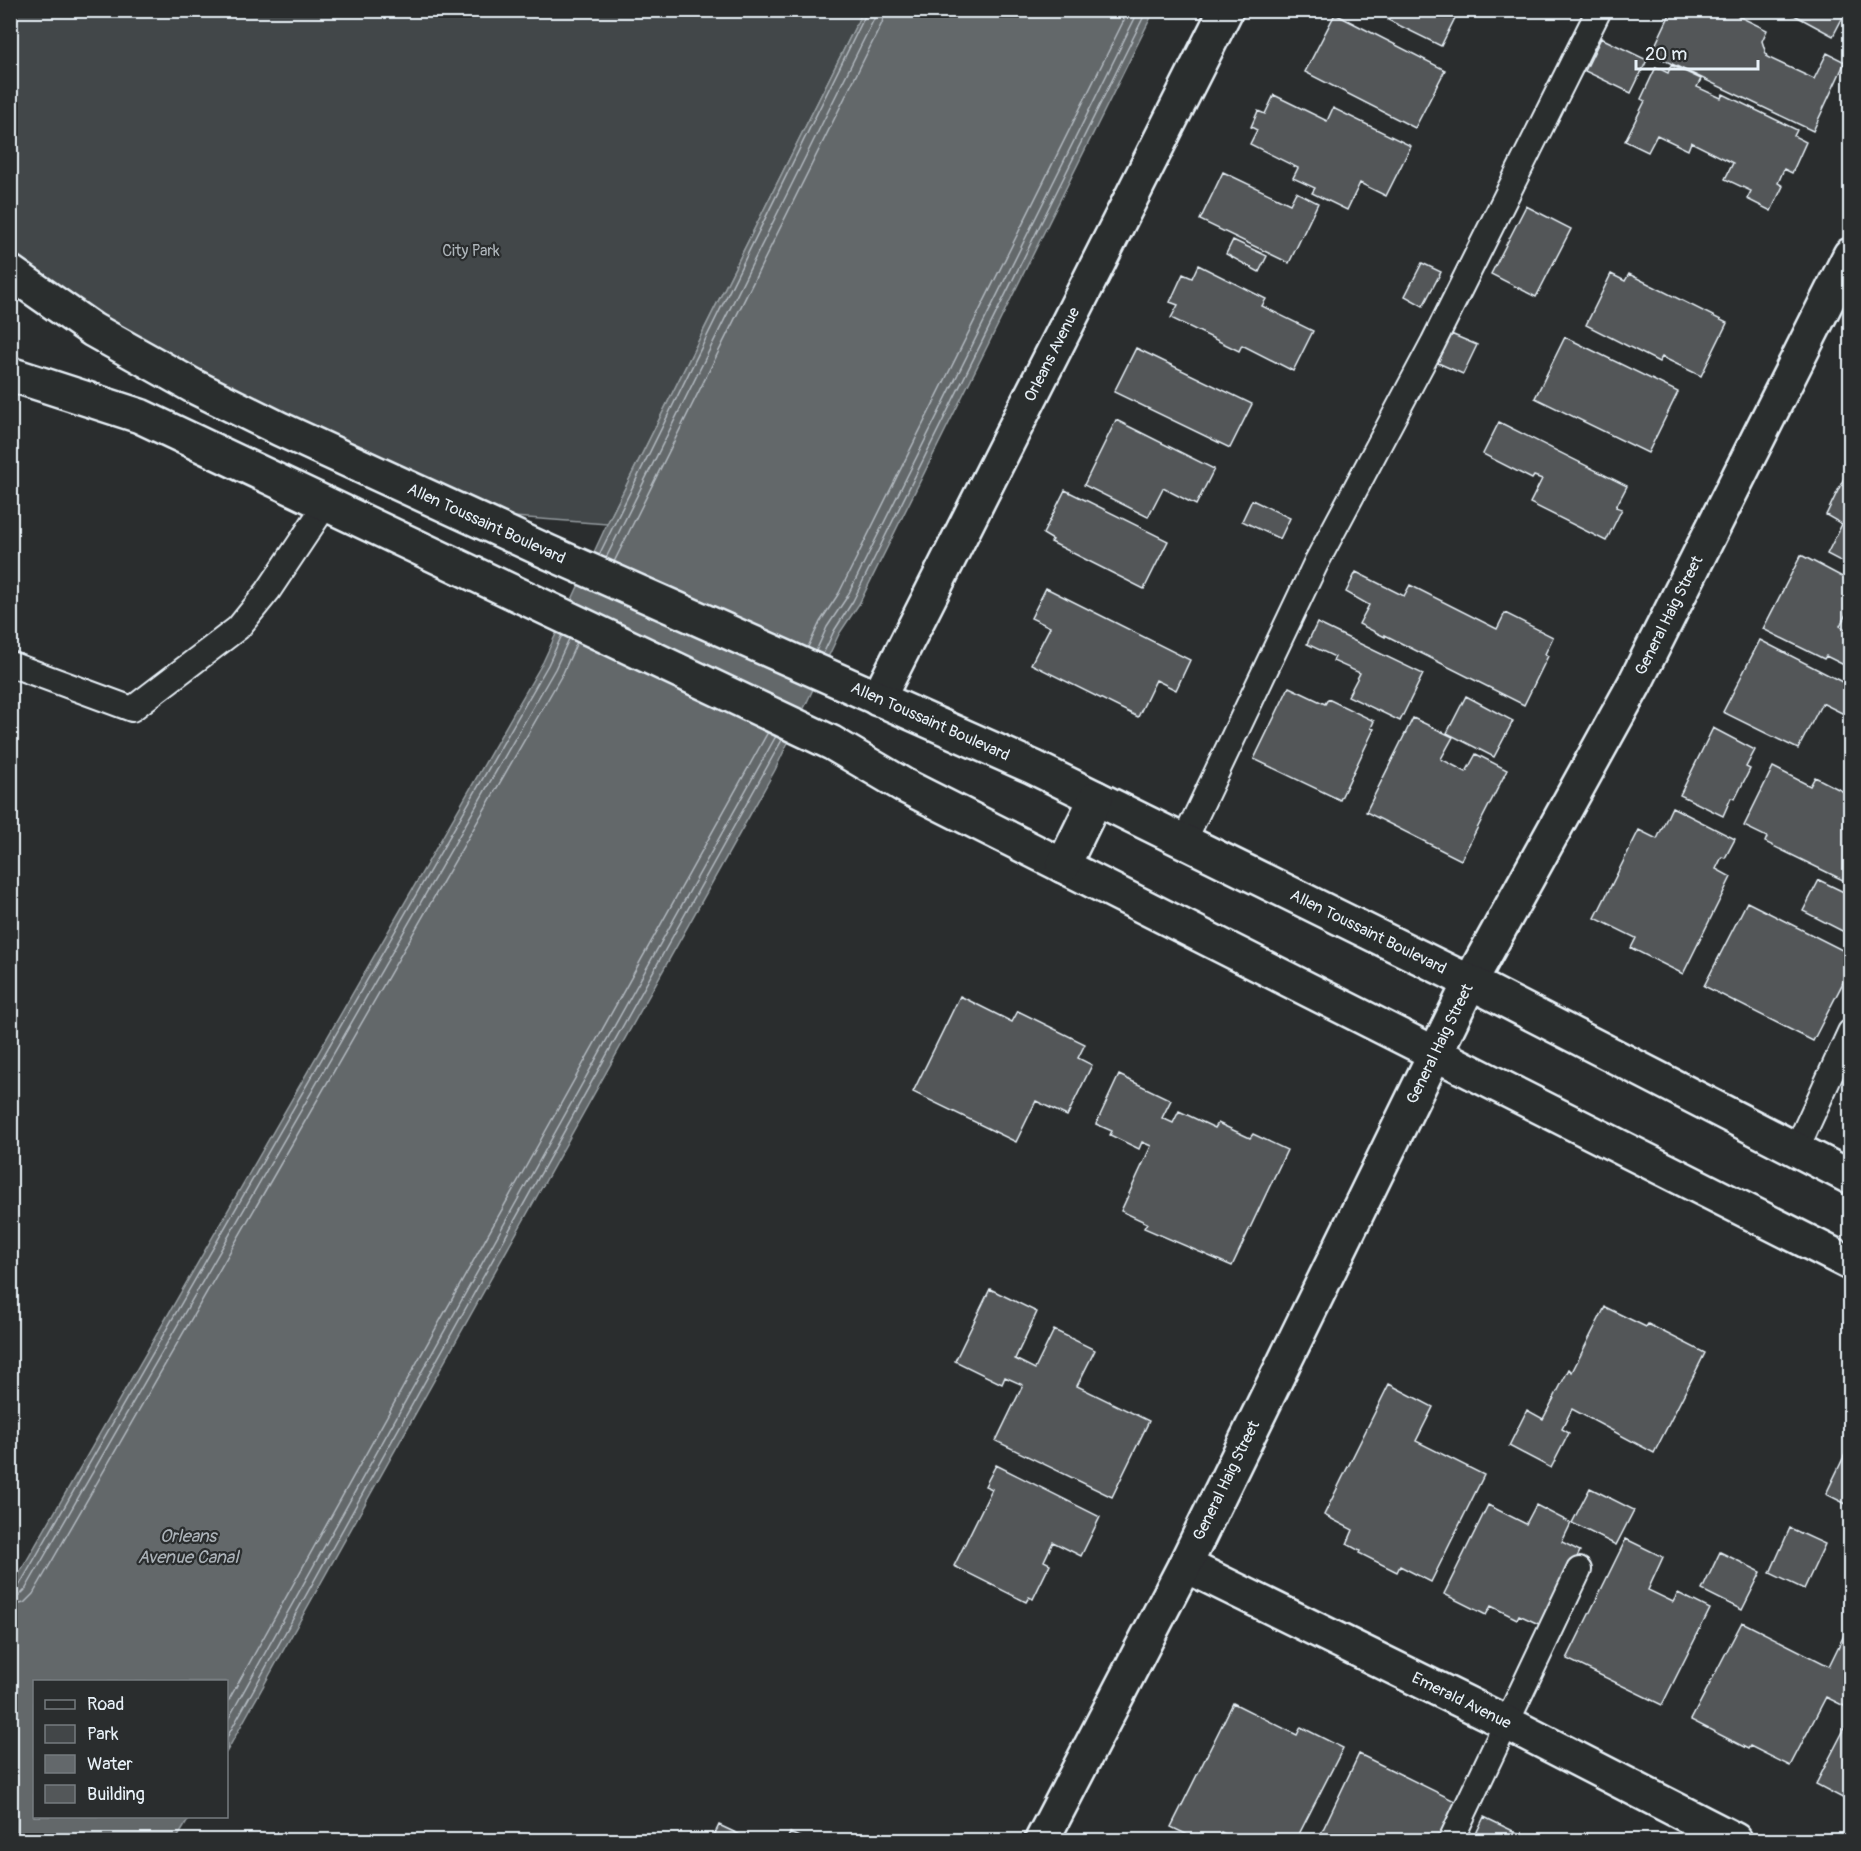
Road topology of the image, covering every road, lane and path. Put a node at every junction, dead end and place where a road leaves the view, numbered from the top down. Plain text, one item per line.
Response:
1 (1226, 10) edge
2 (1599, 10) edge
3 (1851, 255) edge
4 (10, 272) edge
5 (10, 374) edge
6 (326, 504) junction
7 (10, 664) edge
8 (867, 695) junction
9 (1096, 798) junction
10 (1184, 841) junction
11 (1063, 866) junction
12 (1470, 982) junction
13 (1851, 1032) edge
14 (1434, 1055) junction
15 (1796, 1149) junction
16 (1851, 1177) edge
17 (1851, 1263) edge
18 (1185, 1565) junction
19 (1579, 1570) dead end
20 (1505, 1722) junction
21 (1042, 1840) edge
22 (1451, 1840) edge
23 (1735, 1840) edge

1 - 8 main road, Orleans Avenue
2 - 10 lane
3 - 12 main road, General Haig Street
4 - 8 main road, Allen Toussaint Boulevard
5 - 6 main road
6 - 7 lane
6 - 11 main road
8 - 9 main road, Allen Toussaint Boulevard
9 - 10 main road, Allen Toussaint Boulevard
9 - 11 main road
10 - 12 main road, Allen Toussaint Boulevard
11 - 14 main road
12 - 14 main road, General Haig Street
12 - 15 main road, Allen Toussaint Boulevard
13 - 15 lane
14 - 17 main road
14 - 18 main road, General Haig Street
15 - 16 main road, Allen Toussaint Boulevard
18 - 20 main road, Emerald Avenue
18 - 21 main road, General Haig Street
19 - 20 lane
20 - 22 lane
20 - 23 main road, Emerald Avenue

